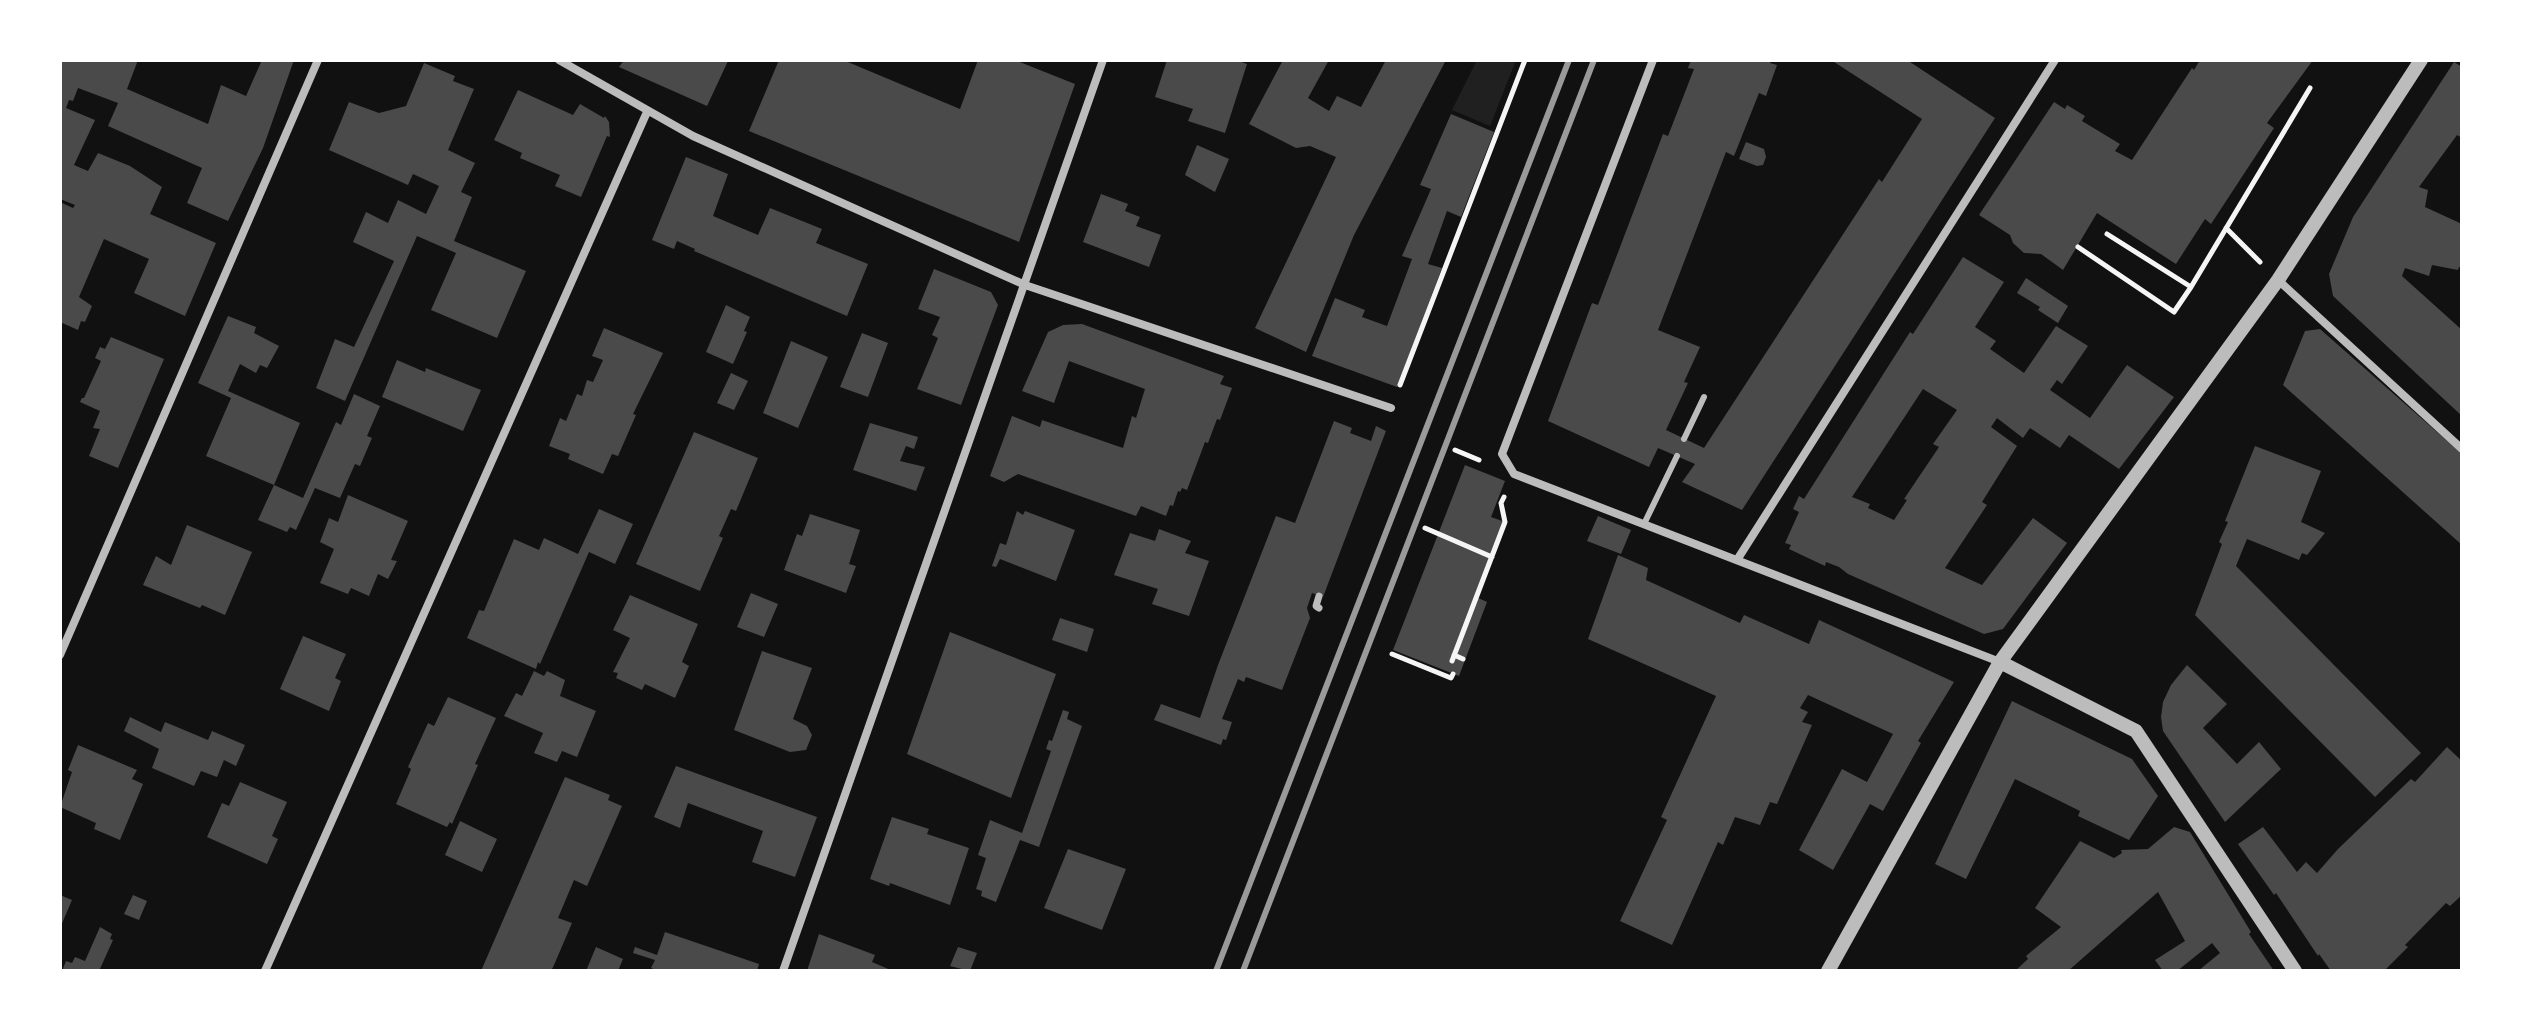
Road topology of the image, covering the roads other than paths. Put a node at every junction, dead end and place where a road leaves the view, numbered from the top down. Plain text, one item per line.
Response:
1 (318, 60) edge
2 (559, 60) edge
3 (1103, 60) edge
4 (1653, 60) edge
5 (2055, 60) edge
6 (2421, 60) edge
7 (647, 112) junction
8 (2278, 280) junction
9 (1025, 285) junction
10 (1704, 397) dead end
11 (1391, 408) road end
12 (1684, 439) dead end
13 (2462, 449) edge
14 (1677, 456) dead end
15 (1644, 524) junction
16 (1737, 560) junction
17 (1319, 596) dead end
18 (1319, 608) dead end
19 (60, 655) edge
20 (2000, 662) junction
21 (265, 971) edge
22 (783, 971) edge
23 (1828, 971) edge
24 (2295, 971) edge

1 - 19 street
2 - 7 street
3 - 9 street
4 - 15 street
5 - 16 street
6 - 8 street
7 - 9 street
7 - 21 street
8 - 13 street
8 - 20 street
9 - 11 street
9 - 22 street
10 - 12 lane
14 - 15 lane
15 - 16 street
16 - 20 street
17 - 18 street
20 - 23 street
20 - 24 street

